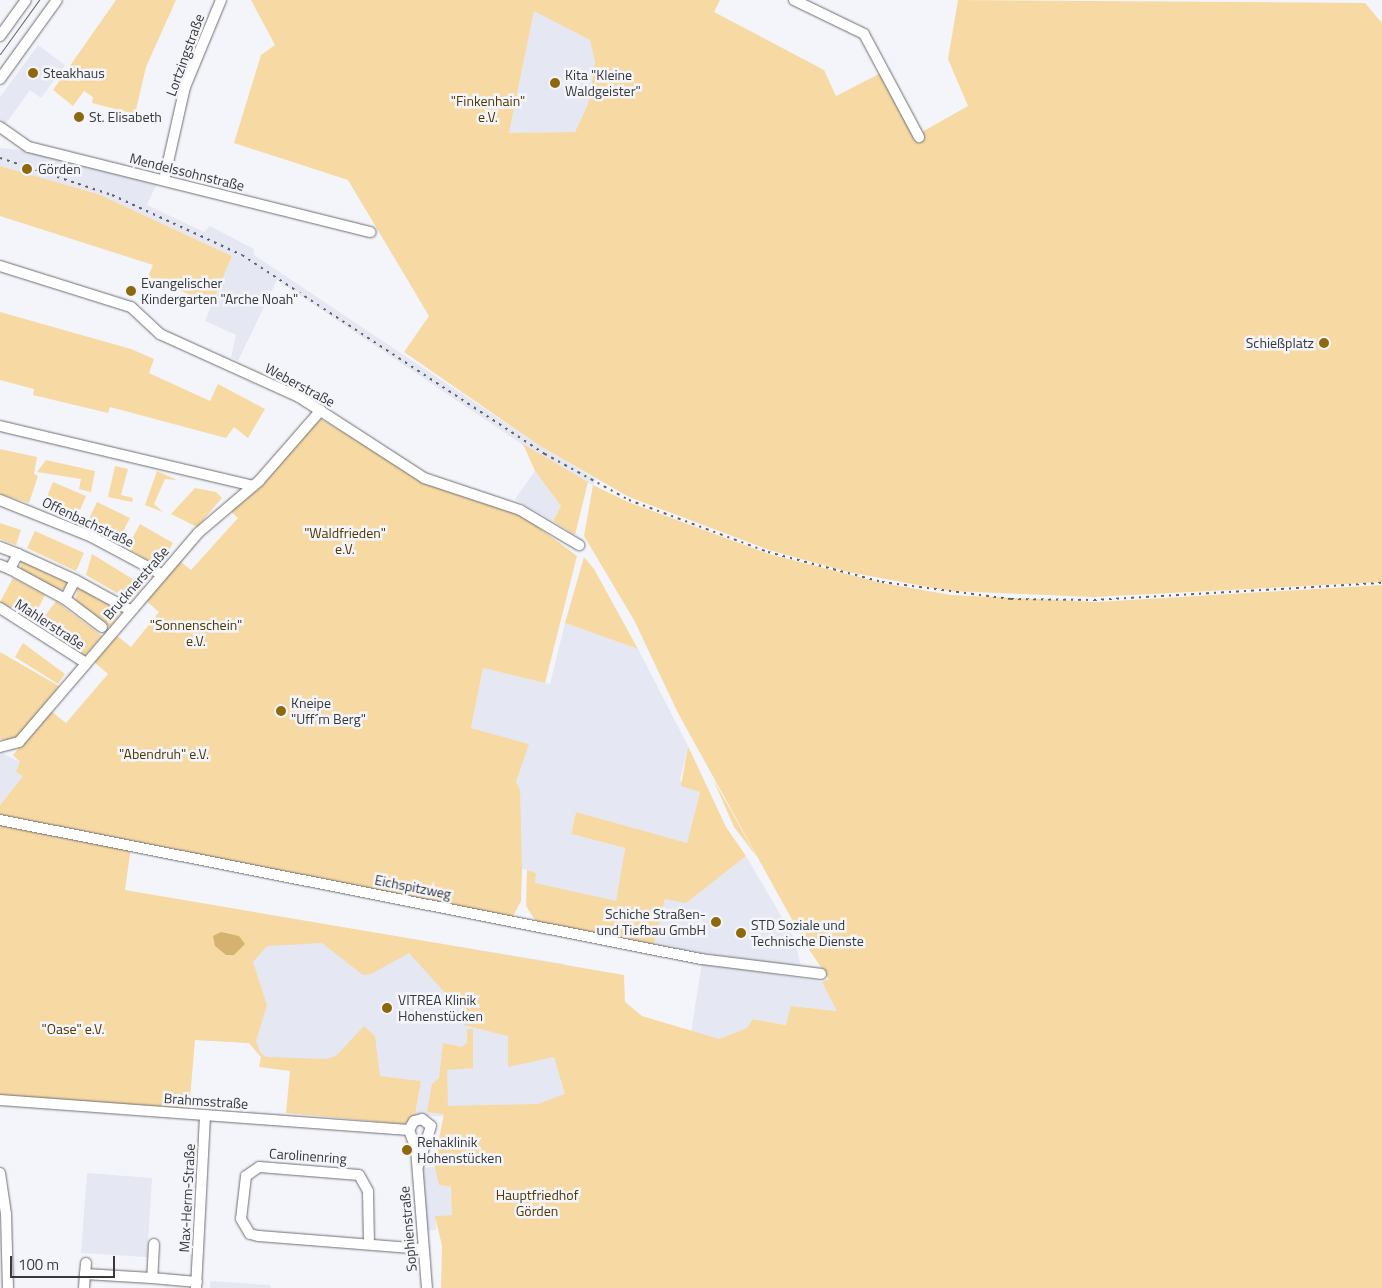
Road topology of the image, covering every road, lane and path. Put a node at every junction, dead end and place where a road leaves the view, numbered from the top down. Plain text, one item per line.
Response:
1 (26, 0) edge
2 (57, 0) edge
3 (221, 0) edge
4 (794, 0) edge
5 (0, 36) edge
6 (0, 79) edge
7 (0, 127) edge
8 (919, 137) dead end
9 (164, 180) junction
10 (371, 232) dead end
11 (0, 266) edge
12 (321, 410) junction
13 (0, 426) edge
14 (253, 486) junction
15 (0, 500) edge
16 (579, 545) dead end
17 (0, 547) edge
18 (18, 554) junction
19 (5, 567) edge
20 (161, 574) junction
21 (74, 580) junction
22 (65, 599) junction
23 (0, 608) edge
24 (130, 610) junction
25 (102, 627) dead end
26 (86, 663) junction
27 (0, 747) edge
28 (0, 820) edge
29 (820, 974) dead end
30 (0, 1100) edge
31 (205, 1116) junction
32 (409, 1130) junction
33 (417, 1168) junction
34 (0, 1173) edge
35 (154, 1244) dead end
36 (369, 1244) junction
37 (423, 1249) junction
38 (86, 1263) dead end
39 (85, 1274) junction
40 (152, 1278) junction
41 (196, 1285) edge
42 (8, 1288) edge
43 (84, 1288) edge
44 (427, 1288) edge

1 - 5 street
2 - 6 street
3 - 9 street, Lortzingstraße
4 - 8 street
7 - 9 street, Mendelssohnstraße
9 - 10 street, Mendelssohnstraße
11 - 12 street, Weberstraße
12 - 14 street, Brucknerstraße
12 - 16 street, Weberstraße
13 - 14 street
14 - 20 street, Brucknerstraße
15 - 20 street, Offenbachstraße
17 - 18 street
18 - 19 street
18 - 21 street
19 - 22 street
20 - 24 street, Brucknerstraße
21 - 22 street
21 - 24 street
22 - 25 street
23 - 26 street, Mahlerstraße
24 - 26 street, Brucknerstraße
26 - 27 street, Brucknerstraße
28 - 29 street, Eichspitzweg
30 - 31 street, Brahmsstraße
31 - 32 street, Brahmsstraße
31 - 41 street, Max-Herm-Straße
32 - 33 street, Sophienstraße
32 - 33 street, Sophienstraße
33 - 37 street, Sophienstraße
34 - 42 street
35 - 40 street
36 - 36 street, Carolinenring
36 - 37 street, Carolinenring
37 - 44 street, Sophienstraße
38 - 39 street
39 - 40 street, Max-Herm-Straße
39 - 43 street
40 - 41 street, Max-Herm-Straße

